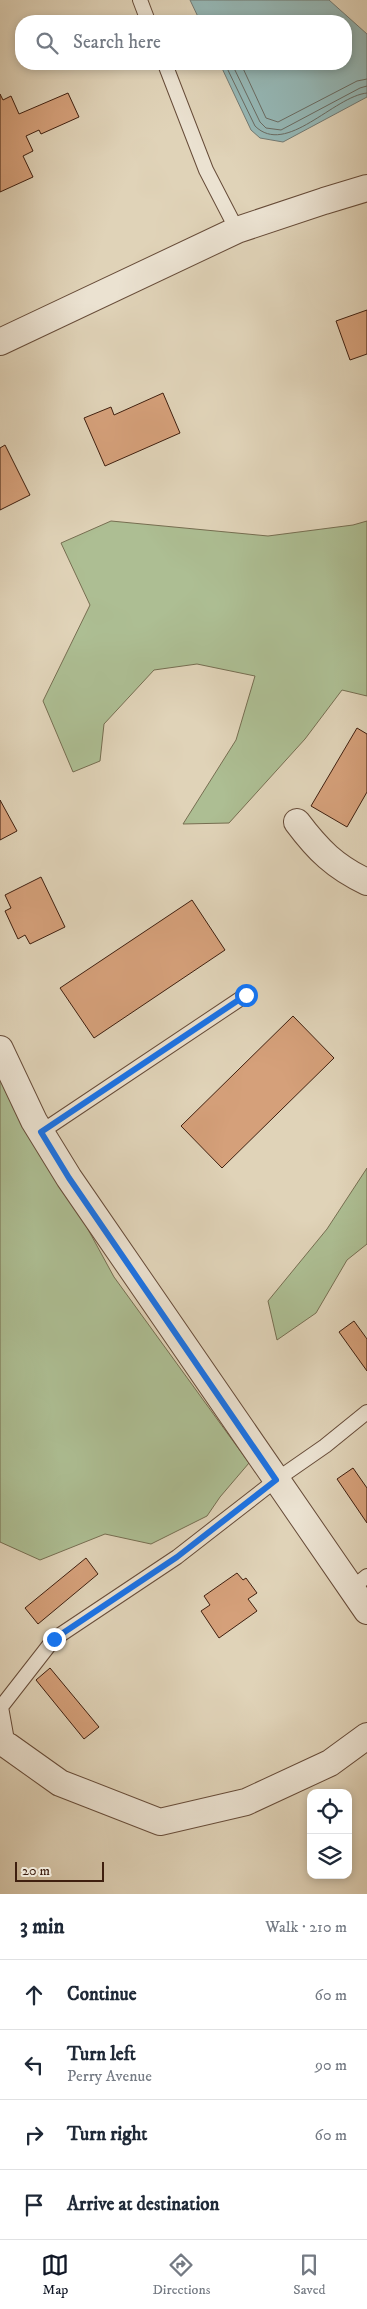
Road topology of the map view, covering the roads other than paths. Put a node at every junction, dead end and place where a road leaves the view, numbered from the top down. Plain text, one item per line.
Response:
1 (140, 0) edge
2 (146, 15) edge
3 (167, 70) edge
4 (367, 188) edge
5 (237, 230) junction
6 (0, 342) edge
7 (297, 822) dead end
8 (367, 882) edge
9 (246, 995) dead end
10 (0, 1049) edge
11 (41, 1132) junction
12 (367, 1412) edge
13 (276, 1480) junction
14 (359, 1582) edge
15 (367, 1611) edge
16 (367, 1736) edge
17 (8, 1746) joint

1 - 2 lane
3 - 5 lane
4 - 5 street
5 - 6 street
7 - 8 street
9 - 11 lane
10 - 11 street
11 - 13 street
12 - 13 lane
13 - 14 street
13 - 17 lane
14 - 15 street
16 - 17 street

